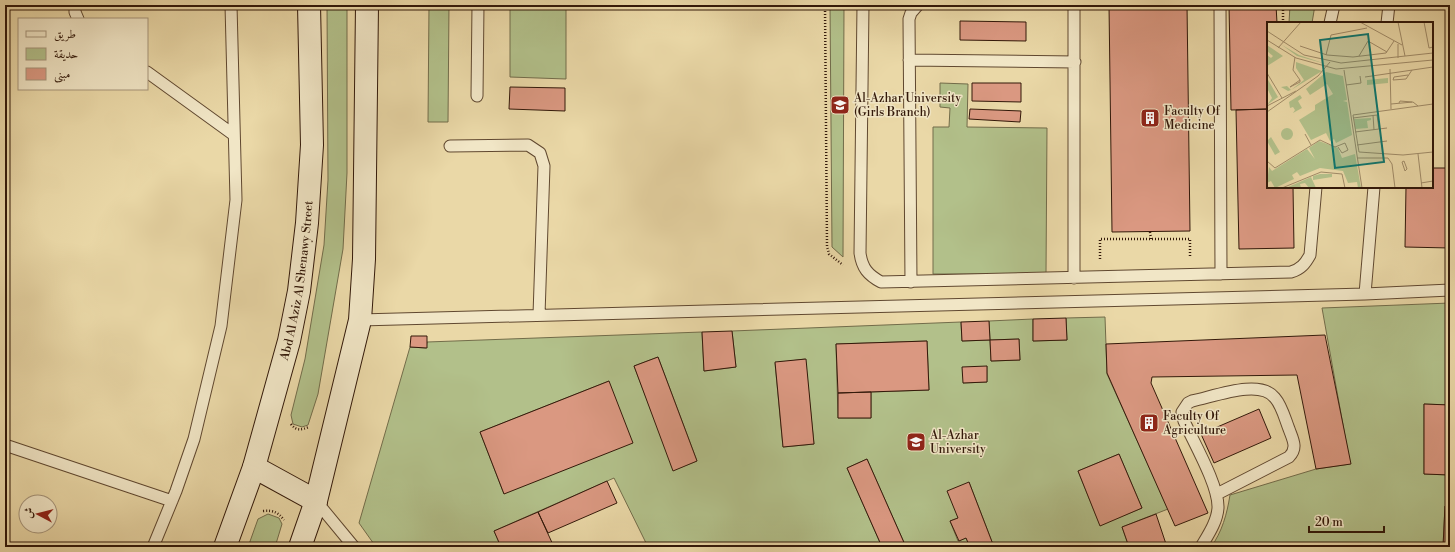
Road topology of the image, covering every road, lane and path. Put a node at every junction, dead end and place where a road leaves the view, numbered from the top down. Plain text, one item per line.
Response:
1 (76, 5) edge
2 (231, 5) edge
3 (309, 5) edge
4 (367, 5) edge
5 (478, 5) edge
6 (825, 5) edge
7 (864, 5) edge
8 (918, 5) edge
9 (1067, 5) edge
10 (1074, 5) edge
11 (1220, 5) edge
12 (1283, 5) edge
13 (1334, 5) edge
14 (1389, 5) edge
15 (78, 18) edge
16 (1283, 22) edge
17 (1330, 22) edge
18 (1387, 22) edge
19 (909, 60) junction
20 (1075, 62) junction
21 (148, 73) edge
22 (477, 96) dead end
23 (234, 135) junction
24 (450, 146) dead end
25 (1316, 188) edge
26 (1374, 188) edge
27 (1150, 232) dead end
28 (1151, 239) junction
29 (866, 271) junction
30 (1221, 274) junction
31 (1190, 275) junction
32 (1100, 277) junction
33 (1074, 278) junction
34 (911, 282) junction
35 (1450, 290) edge
36 (1365, 294) junction
37 (539, 315) junction
38 (360, 320) junction
39 (5, 445) edge
40 (254, 467) junction
41 (1217, 494) junction
42 (172, 501) junction
43 (316, 501) junction
44 (258, 514) dead end
45 (285, 524) dead end
46 (153, 547) edge
47 (225, 547) edge
48 (300, 547) edge
49 (354, 547) edge
50 (1201, 547) edge

1 - 15 lane
2 - 23 lane
3 - 40 street, Abd Al Aziz Al Shenawy Street
4 - 38 street
5 - 22 lane
6 - 29 path
7 - 29 lane
8 - 19 lane
9 - 10 lane
10 - 20 lane
11 - 30 lane
12 - 16 path
13 - 17 lane
14 - 18 lane
19 - 20 lane
19 - 34 lane
20 - 33 lane
21 - 23 lane
23 - 42 lane
24 - 37 lane
25 - 30 lane
26 - 36 lane
27 - 28 path
28 - 31 path
28 - 32 path
29 - 34 lane
30 - 31 lane
31 - 32 lane
32 - 33 lane
33 - 34 lane
35 - 36 lane
36 - 37 lane
37 - 38 lane
38 - 43 street
39 - 42 lane
40 - 43 street
40 - 47 street, Abd Al Aziz Al Shenawy Street
41 - 41 lane
41 - 50 lane
42 - 46 lane
43 - 48 street
43 - 49 lane
44 - 45 path

